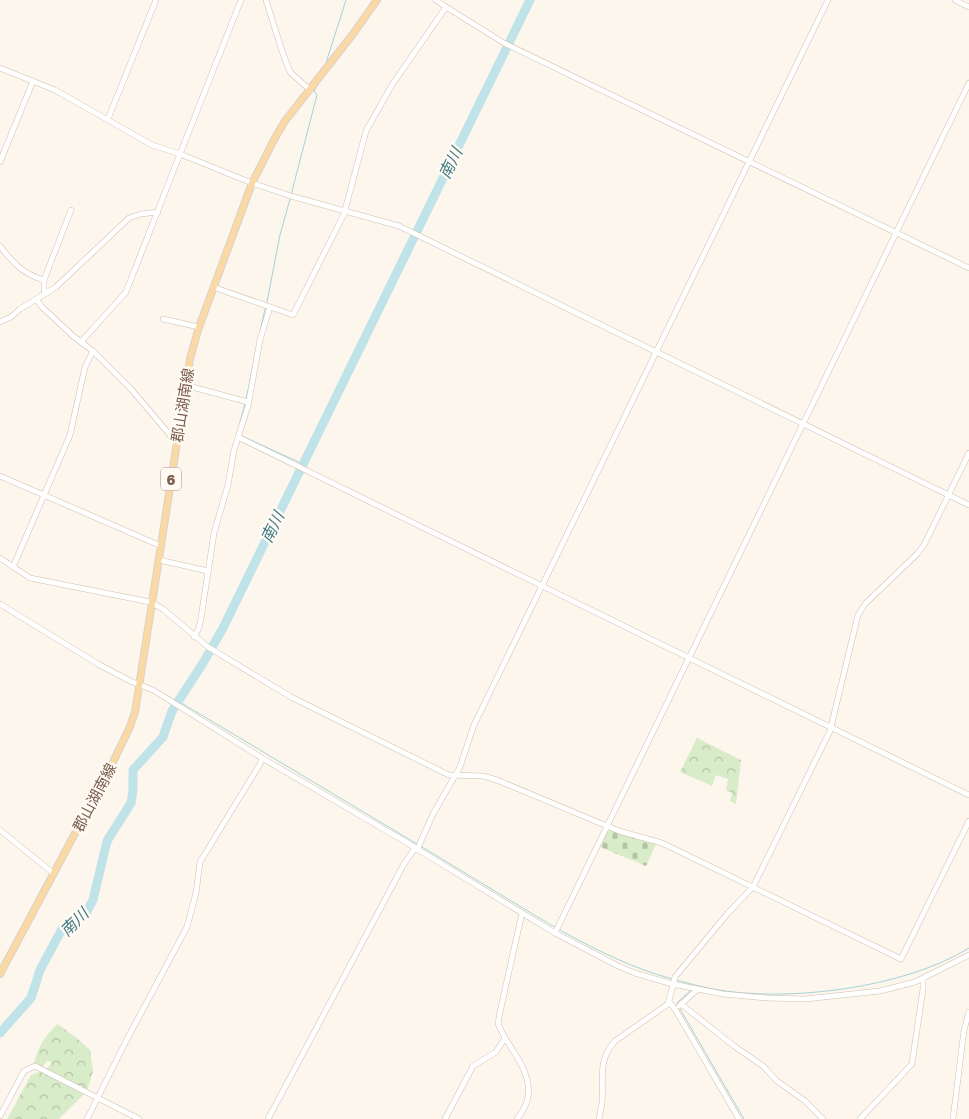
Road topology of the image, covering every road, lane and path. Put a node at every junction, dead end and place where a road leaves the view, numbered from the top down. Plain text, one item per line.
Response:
1 (156, 0) edge
2 (242, 0) edge
3 (266, 0) edge
4 (377, 0) edge
5 (436, 0) edge
6 (828, 0) edge
7 (955, 0) edge
8 (446, 7) junction
9 (969, 7) edge
10 (0, 68) edge
11 (33, 81) junction
12 (969, 83) edge
13 (310, 90) junction
14 (108, 119) junction
15 (180, 154) junction
16 (750, 161) junction
17 (0, 162) edge
18 (252, 183) junction
19 (72, 210) dead end
20 (345, 210) junction
21 (158, 212) junction
22 (896, 233) junction
23 (0, 246) edge
24 (969, 268) edge
25 (44, 280) junction
26 (213, 287) junction
27 (47, 293) junction
28 (37, 300) junction
29 (270, 307) junction
30 (163, 320) dead end
31 (0, 322) edge
32 (199, 327) junction
33 (81, 342) junction
34 (93, 351) junction
35 (656, 352) junction
36 (185, 385) junction
37 (248, 402) junction
38 (803, 424) junction
39 (238, 438) junction
40 (176, 442) junction
41 (969, 452) edge
42 (0, 476) edge
43 (948, 495) junction
44 (43, 496) junction
45 (969, 505) edge
46 (161, 546) junction
47 (0, 558) edge
48 (159, 560) junction
49 (13, 567) junction
50 (208, 571) junction
51 (542, 585) junction
52 (0, 604) edge
53 (153, 604) junction
54 (194, 637) junction
55 (690, 658) junction
56 (140, 686) junction
57 (831, 727) junction
58 (262, 758) junction
59 (454, 775) junction
60 (969, 795) edge
61 (969, 821) edge
62 (608, 826) junction
63 (0, 830) edge
64 (416, 849) junction
65 (53, 873) junction
66 (753, 887) junction
67 (522, 913) junction
68 (556, 930) junction
69 (969, 956) edge
70 (0, 974) edge
71 (923, 979) junction
72 (674, 981) junction
73 (697, 990) junction
74 (669, 1002) junction
75 (681, 1004) junction
76 (675, 1009) junction
77 (969, 1012) edge
78 (505, 1038) junction
79 (98, 1098) junction
80 (0, 1116) edge
81 (87, 1119) edge
82 (139, 1119) edge
83 (268, 1119) edge
84 (445, 1119) edge
85 (517, 1119) edge
86 (598, 1119) edge
87 (739, 1119) edge
88 (823, 1119) edge
89 (860, 1119) edge
90 (953, 1119) edge

1 - 14 street
2 - 15 street
3 - 13 street
4 - 13 main road, 郡山湖南線 / 6
5 - 8 street
6 - 16 street
7 - 9 street
8 - 16 street
8 - 20 street
10 - 11 street
11 - 14 street
11 - 17 street
12 - 22 street
13 - 18 main road, 郡山湖南線 / 6
14 - 15 street
15 - 18 street
15 - 21 street
16 - 22 street
16 - 35 street
18 - 20 street
18 - 26 main road, 郡山湖南線 / 6
19 - 25 street
20 - 29 street
20 - 35 street
21 - 27 street
21 - 33 street
22 - 24 street
22 - 38 street
23 - 25 street
25 - 27 street
26 - 29 street
26 - 32 main road, 郡山湖南線 / 6
27 - 28 street
28 - 31 street
28 - 33 street
29 - 37 street
30 - 32 street
32 - 36 main road, 郡山湖南線 / 6
33 - 34 street
34 - 40 street
34 - 44 street
35 - 38 street
35 - 51 street
36 - 37 street
36 - 40 main road, 郡山湖南線 / 6
37 - 39 street
38 - 43 street
38 - 55 street
39 - 50 street
39 - 51 street
40 - 46 main road, 郡山湖南線 / 6
41 - 43 street
42 - 44 street
43 - 45 street
43 - 57 street
44 - 46 street
44 - 49 street
46 - 48 main road, 郡山湖南線 / 6
47 - 49 street
48 - 50 street
48 - 53 main road, 郡山湖南線 / 6
49 - 53 street
50 - 54 street
51 - 55 street
51 - 59 street
52 - 56 street
53 - 54 street
53 - 56 main road, 郡山湖南線 / 6
54 - 59 street
55 - 57 street
55 - 62 street
56 - 58 street
56 - 65 main road, 郡山湖南線 / 6
57 - 60 street
57 - 66 street
58 - 64 street
58 - 79 street
59 - 62 street
59 - 64 street
61 - 66 street
62 - 66 street
62 - 68 street
63 - 65 street
64 - 67 street
64 - 83 street
65 - 70 main road, 郡山湖南線 / 6
66 - 72 street
67 - 68 street
67 - 78 street
68 - 72 street
69 - 71 street
71 - 73 street
71 - 89 street
72 - 73 street
72 - 74 street
73 - 75 street
74 - 76 street
74 - 86 street
75 - 76 street
75 - 88 street
76 - 87 street
77 - 90 street
78 - 84 street
78 - 85 street
79 - 80 street
79 - 81 street
79 - 82 street

